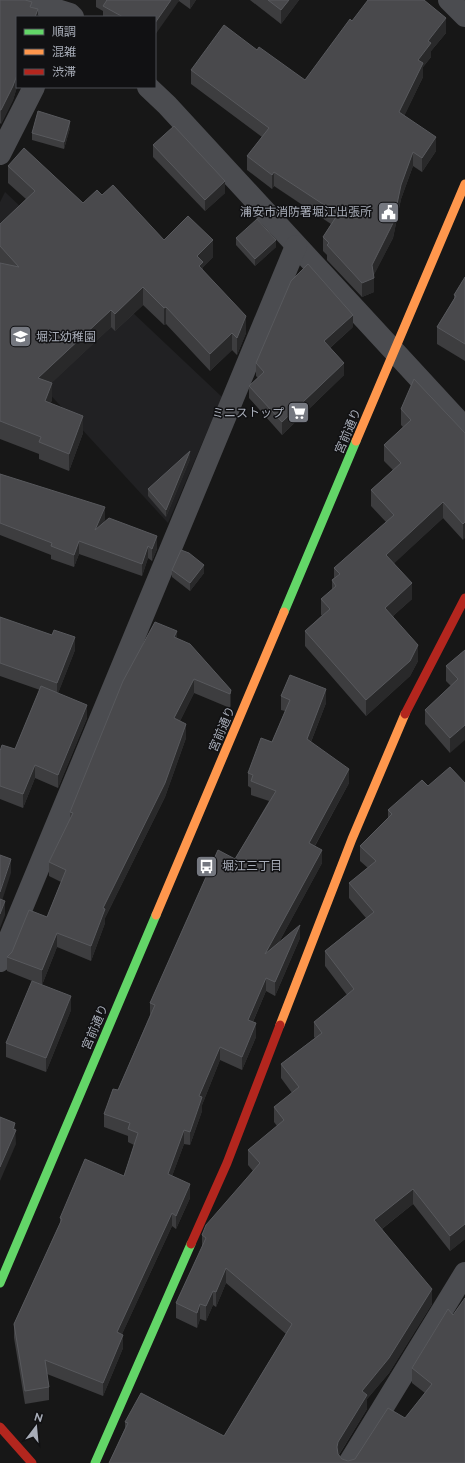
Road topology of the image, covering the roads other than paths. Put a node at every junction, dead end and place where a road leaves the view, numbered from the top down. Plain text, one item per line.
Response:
1 (25, 0) edge
2 (450, 0) edge
3 (72, 12) edge
4 (465, 16) edge
5 (33, 88) edge
6 (149, 88) edge
7 (0, 154) edge
8 (465, 184) edge
9 (296, 246) junction
10 (395, 351) junction
11 (465, 428) edge
12 (465, 598) edge
13 (0, 961) edge
14 (465, 1273) edge
15 (0, 1283) edge
16 (0, 1427) edge
17 (32, 1463) edge
18 (95, 1463) edge
19 (348, 1463) edge

1 - 3 street
2 - 4 street
5 - 7 street
6 - 9 street
8 - 10 street, 宮前通り
9 - 10 street
9 - 13 street
10 - 11 street
10 - 15 street, 宮前通り
12 - 18 street
14 - 19 street
16 - 17 street

